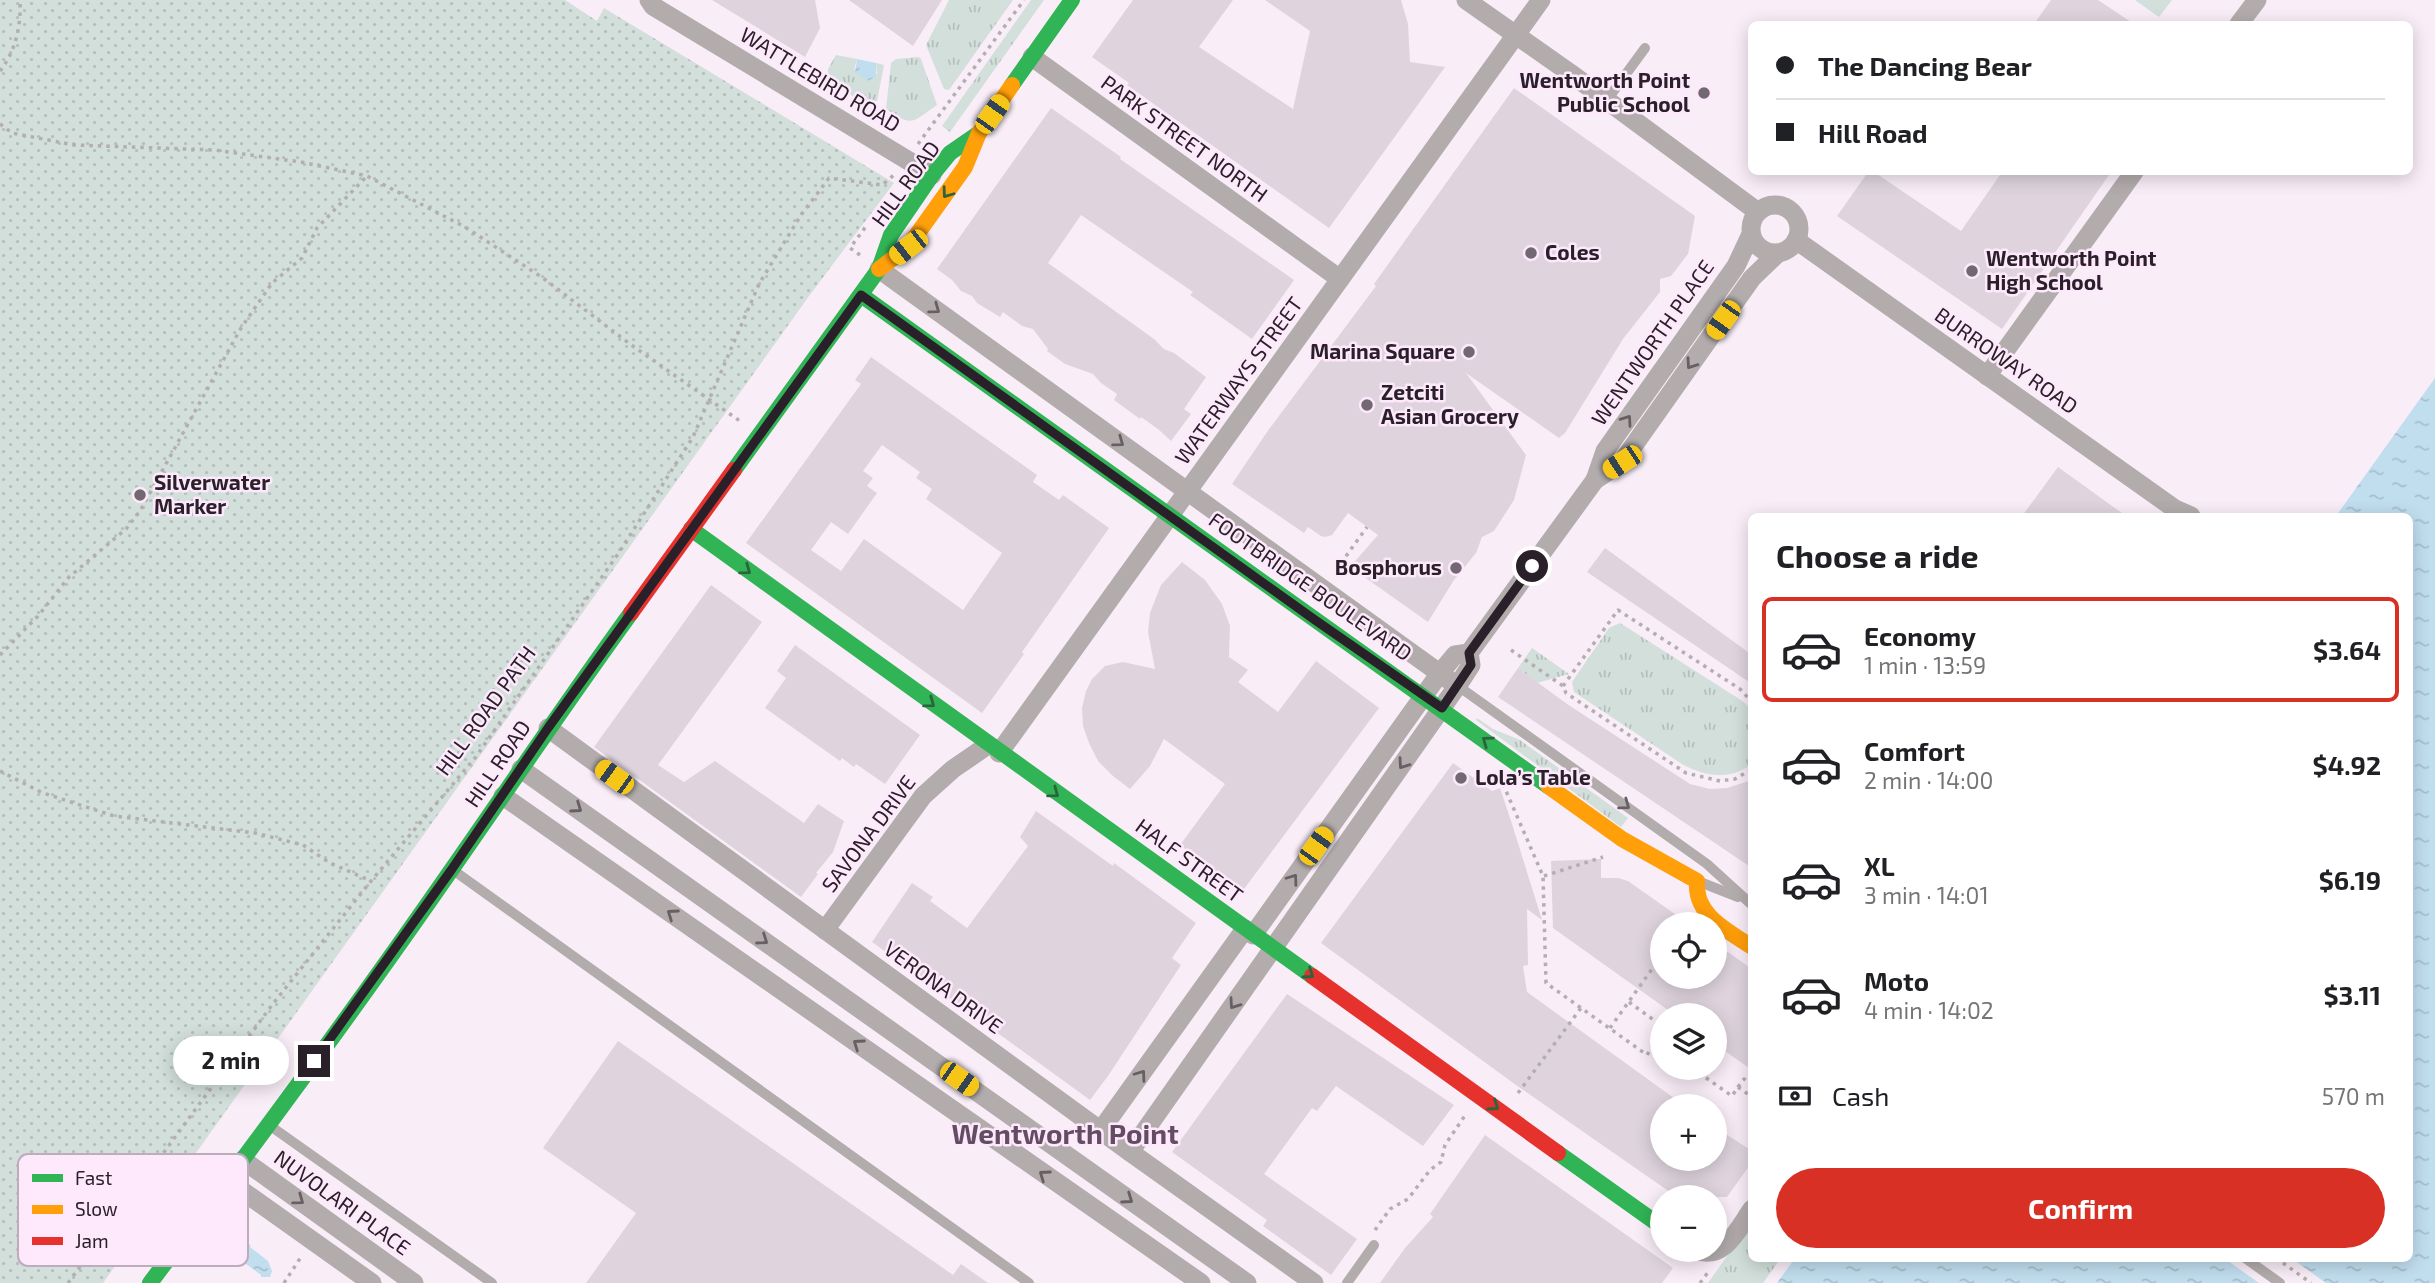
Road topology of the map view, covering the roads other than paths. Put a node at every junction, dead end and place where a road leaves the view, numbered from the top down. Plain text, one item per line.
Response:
1 (649, 0) edge
2 (1072, 0) edge
3 (1466, 0) edge
4 (1541, 0) edge
5 (2257, 0) edge
6 (2241, 21) edge
7 (1516, 36) junction
8 (1645, 48) dead end
9 (1032, 57) junction
10 (1607, 100) junction
11 (979, 133) junction
12 (932, 175) junction
13 (2132, 175) edge
14 (1758, 212) junction
15 (1751, 234) junction
16 (1796, 240) junction
17 (1778, 253) junction
18 (879, 268) junction
19 (1340, 279) junction
20 (861, 295) junction
21 (1987, 376) junction
22 (1595, 480) junction
23 (1188, 492) junction
24 (2184, 513) edge
25 (1171, 516) junction
26 (691, 529) junction
27 (1469, 653) junction
28 (1440, 673) junction
29 (1458, 686) junction
30 (1425, 696) junction
31 (1442, 708) junction
32 (548, 728) junction
33 (993, 749) junction
34 (522, 769) junction
35 (503, 796) junction
36 (452, 869) junction
37 (1698, 881) junction
38 (1742, 898) junction
39 (1748, 902) edge
40 (825, 930) junction
41 (1249, 932) junction
42 (1748, 944) edge
43 (1273, 948) junction
44 (801, 967) junction
45 (783, 991) junction
46 (269, 1125) junction
47 (1101, 1130) junction
48 (1130, 1152) junction
49 (247, 1154) edge
50 (248, 1164) edge
51 (1094, 1175) junction
52 (248, 1195) edge
53 (1078, 1198) junction
54 (1748, 1214) edge
55 (1650, 1218) edge
56 (1373, 1239) road end
57 (1727, 1243) edge
58 (2251, 1262) edge
59 (163, 1266) edge
60 (150, 1283) edge
61 (372, 1283) edge
62 (414, 1283) edge
63 (492, 1283) edge
64 (1029, 1283) edge
65 (1201, 1283) edge
66 (1247, 1283) edge
67 (1314, 1283) edge
68 (1348, 1283) edge
69 (2280, 1283) edge

1 - 12 street, WATTLEBIRD ROAD
2 - 9 street, HILL ROAD
3 - 7 street
4 - 7 street, WATERWAYS STREET
5 - 6 street
7 - 10 street
7 - 19 street, WATERWAYS STREET
8 - 10 lane
9 - 11 street, HILL ROAD
9 - 19 street, PARK STREET NORTH
10 - 14 street
11 - 12 street, HILL ROAD
11 -> 18 street, HILL ROAD
12 - 18 street, HILL ROAD
13 - 21 street
14 - 15 street
14 - 16 street
15 - 17 street
22 -> 15 street, WENTWORTH PLACE
16 - 17 street
16 - 21 street, BURROWAY ROAD
17 -> 22 street, WENTWORTH PLACE
18 - 20 street, HILL ROAD
18 -> 23 street, FOOTBRIDGE BOULEVARD
19 - 23 street, WATERWAYS STREET
20 - 25 street, FOOTBRIDGE BOULEVARD
20 - 26 street, HILL ROAD
21 - 24 street, BURROWAY ROAD
22 - 27 street, WENTWORTH PLACE
23 - 25 street, WATERWAYS STREET
23 - 28 street, FOOTBRIDGE BOULEVARD
25 - 30 street, FOOTBRIDGE BOULEVARD
25 - 33 street, WATERWAYS STREET
26 - 32 street, HILL ROAD
26 -> 33 street, HALF STREET
27 - 28 street, WENTWORTH PLACE
27 - 29 street, WENTWORTH PLACE
28 - 29 street, FOOTBRIDGE BOULEVARD
28 - 30 street, WENTWORTH PLACE
29 - 31 street, WENTWORTH PLACE
29 -> 38 lane, FOOTBRIDGE BOULEVARD
30 - 31 street, FOOTBRIDGE BOULEVARD
41 -> 30 street, WENTWORTH PLACE
37 -> 31 street, FOOTBRIDGE BOULEVARD
31 -> 43 street, WENTWORTH PLACE
32 - 34 street, HILL ROAD
32 - 40 street, VERONA DRIVE
33 - 40 street, SAVONA DRIVE
33 -> 41 street, HALF STREET
34 - 35 street, HILL ROAD
34 -> 44 street
35 - 36 street, HILL ROAD
45 -> 35 street
36 - 46 street, HILL ROAD
36 - 64 lane
37 - 38 lane, FOOTBRIDGE BOULEVARD
37 - 42 street
38 - 39 lane, FOOTBRIDGE BOULEVARD
40 - 47 street, VERONA DRIVE
41 - 43 street, HALF STREET
47 -> 41 street, WENTWORTH PLACE
43 -> 48 street, WENTWORTH PLACE
43 -> 55 street, HALF STREET
44 - 45 street
44 - 51 street
53 -> 45 street
46 - 49 street, HILL ROAD
46 - 63 lane
47 - 48 street, VERONA DRIVE
48 - 67 street, VERONA DRIVE
50 -> 62 street, NUVOLARI PLACE
51 - 53 street
51 -> 66 street
52 - 61 street
53 - 65 street
54 - 57 street
56 - 68 lane
58 - 69 lane
59 - 60 street, HILL ROAD

